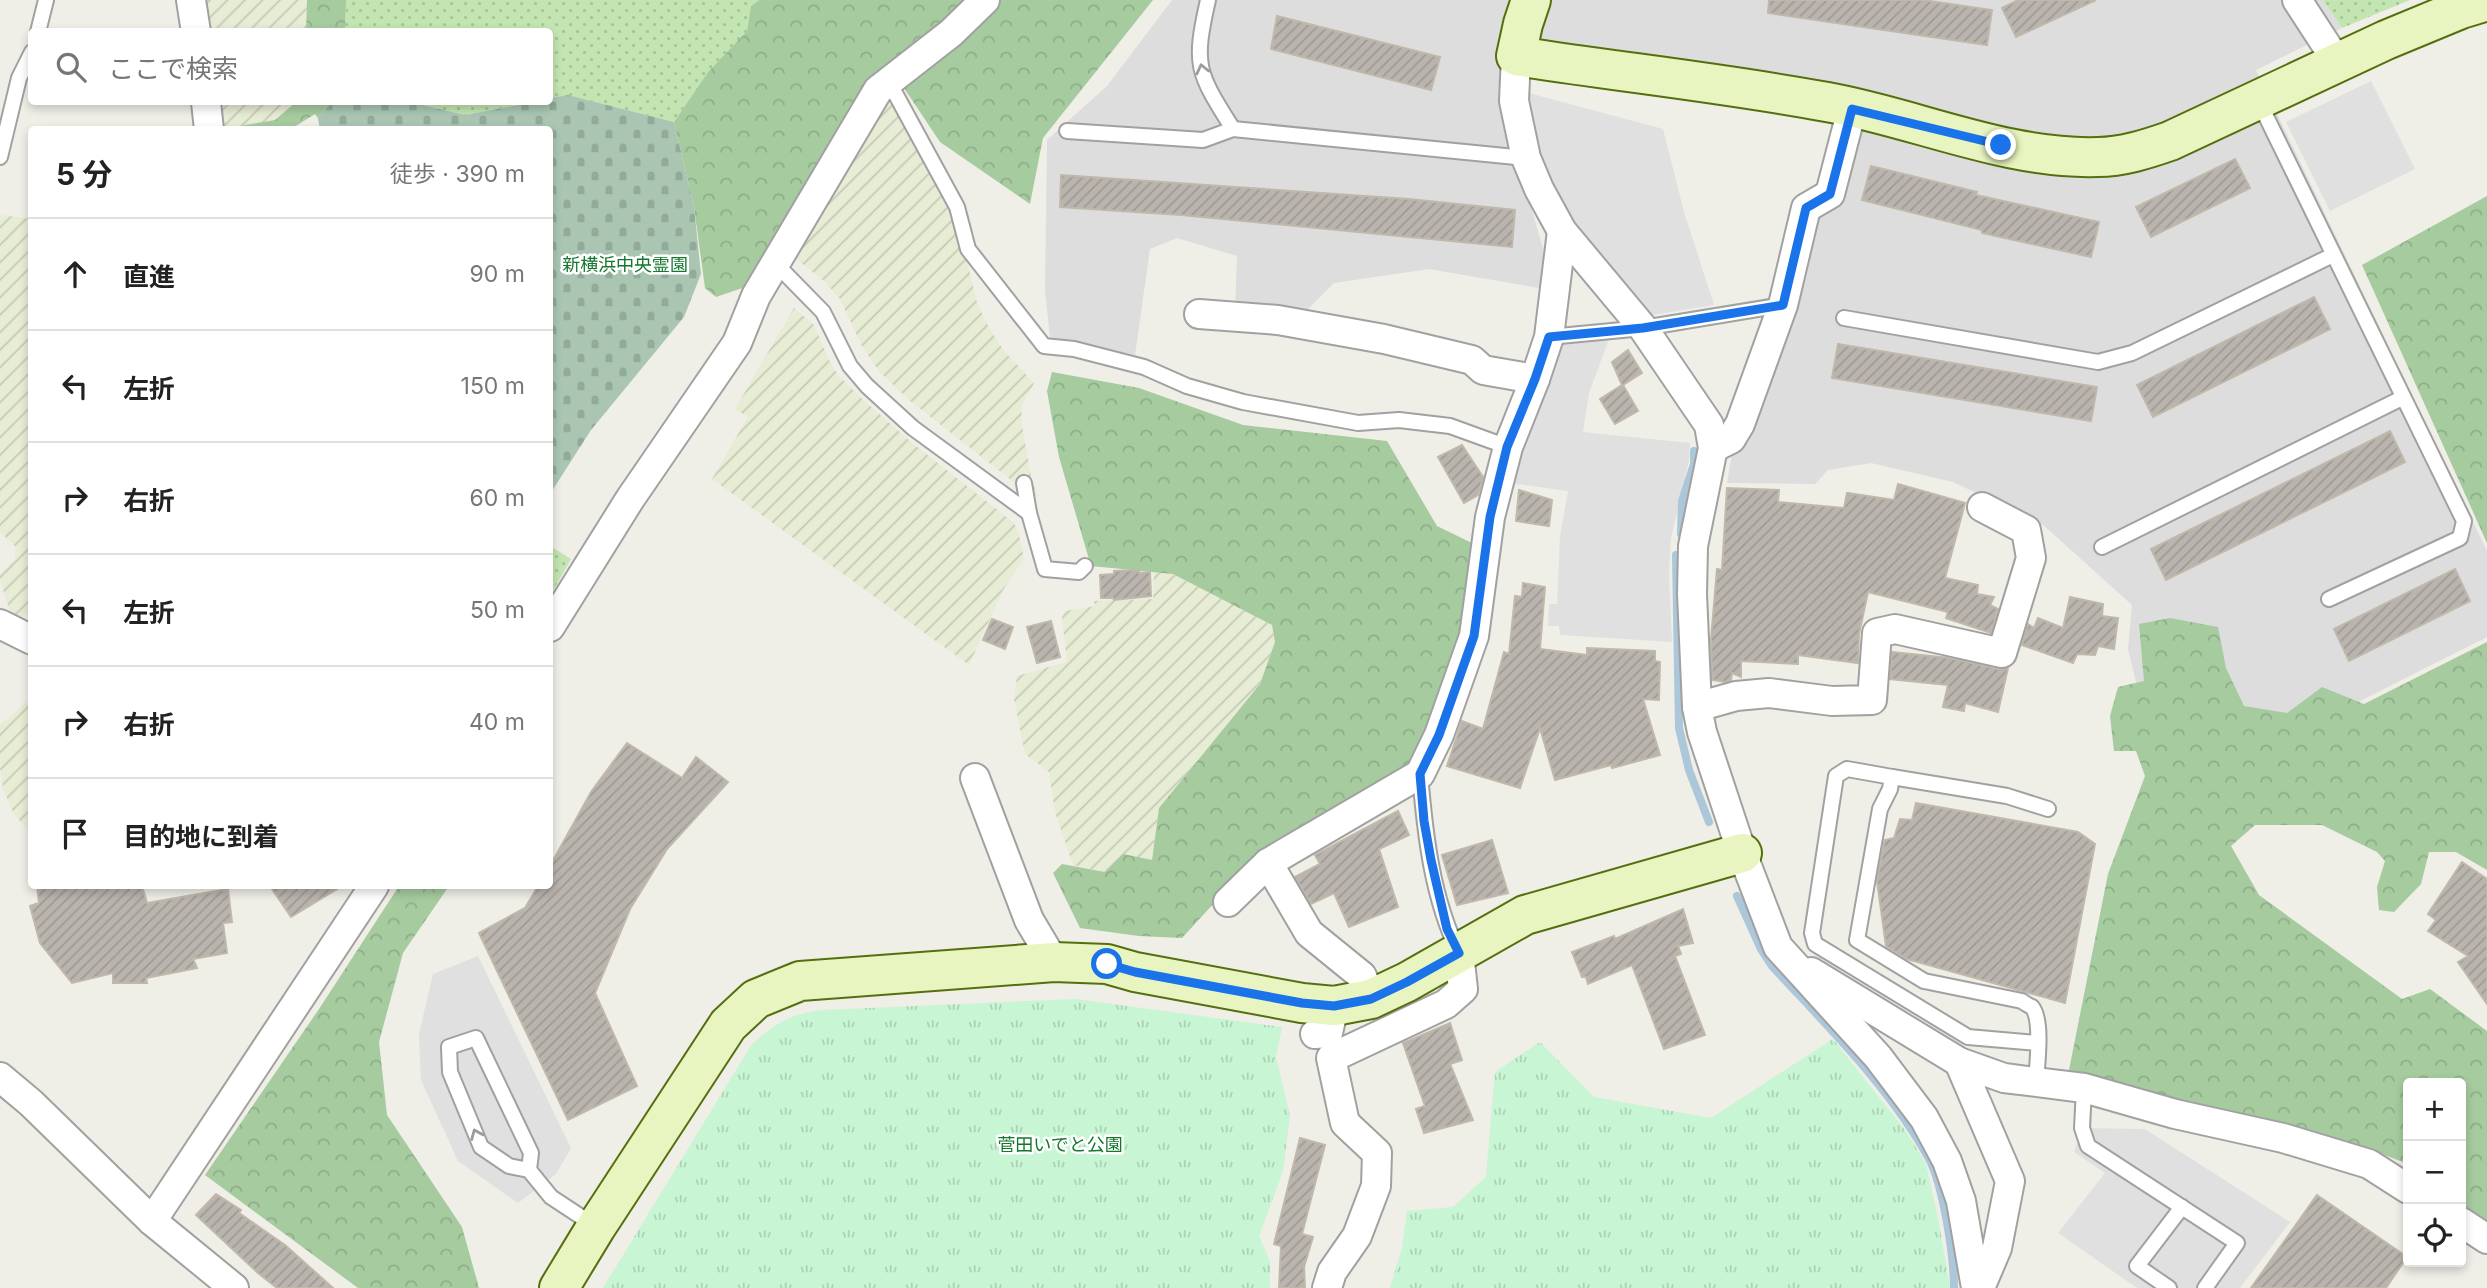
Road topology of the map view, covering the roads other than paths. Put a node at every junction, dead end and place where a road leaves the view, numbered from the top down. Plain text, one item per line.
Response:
1 (46, 0) edge
2 (191, 0) edge
3 (985, 0) edge
4 (1208, 0) edge
5 (1531, 0) edge
6 (2297, 0) edge
7 (2487, 1) edge
8 (39, 28) edge
9 (195, 28) edge
10 (1516, 56) junction
11 (28, 60) edge
12 (2337, 63) junction
13 (890, 82) junction
14 (2258, 99) junction
15 (206, 105) edge
16 (1852, 109) junction
17 (209, 126) edge
18 (1233, 129) junction
19 (1067, 131) dead end
20 (0, 157) edge
21 (1526, 158) junction
22 (1562, 231) junction
23 (2333, 255) junction
24 (776, 264) junction
25 (1783, 305) junction
26 (1199, 314) dead end
27 (1844, 318) dead end
28 (1643, 328) junction
29 (1549, 337) junction
30 (1535, 379) junction
31 (2402, 398) junction
32 (1507, 447) junction
33 (1713, 448) junction
34 (1024, 483) dead end
35 (1982, 507) dead end
36 (1030, 513) junction
37 (2102, 547) dead end
38 (1085, 566) dead end
39 (2329, 599) dead end
40 (553, 622) edge
41 (0, 624) edge
42 (28, 638) edge
43 (1697, 707) junction
44 (1420, 774) junction
45 (1892, 777) junction
46 (975, 778) dead end
47 (2048, 809) dead end
48 (1742, 853) junction
49 (1268, 863) junction
50 (372, 889) edge
51 (1228, 902) dead end
52 (1459, 953) junction
53 (1054, 962) junction
54 (1795, 967) junction
55 (1371, 999) junction
56 (2037, 1043) junction
57 (1959, 1062) junction
58 (0, 1077) edge
59 (2036, 1082) junction
60 (2084, 1088) junction
61 (529, 1170) junction
62 (2403, 1186) edge
63 (2182, 1207) junction
64 (152, 1221) junction
65 (2466, 1225) edge
66 (596, 1227) junction
67 (2487, 1238) edge
68 (234, 1288) edge
69 (559, 1288) edge
70 (1326, 1288) edge
71 (1978, 1288) edge
72 (2169, 1288) edge
73 (2205, 1288) edge

1 - 8 lane
2 - 9 street
3 - 13 street
18 -> 4 lane
5 - 10 street
6 - 12 street
7 - 12 street
10 - 16 street
10 - 21 street
11 - 20 lane
12 - 14 street
13 - 24 street
13 - 32 lane
14 - 16 street
14 - 23 lane
15 - 17 street
16 - 25 street
18 - 19 lane
18 - 21 lane
21 - 22 street
22 - 28 street
22 - 29 street
23 - 27 lane
23 - 31 lane
24 - 36 lane
24 - 40 street
25 - 28 lane
25 - 33 street
26 - 30 street
28 - 29 lane
28 - 33 street
29 - 30 street
30 - 32 street
31 - 37 lane
31 - 39 lane
32 - 44 street
33 - 43 street
34 - 36 lane
35 - 43 street
36 - 38 lane
41 - 42 street
43 - 48 street
44 - 49 street
44 - 52 lane
45 - 47 lane
45 - 56 lane
45 - 56 lane
46 - 53 street
48 - 52 street
48 - 54 street
49 - 51 street
49 - 55 street
50 - 64 street
52 - 55 street
52 - 70 street
53 - 55 street
53 - 66 street
54 - 57 street
54 - 71 street
56 - 59 lane
57 - 59 street
57 - 71 street
58 - 64 street
59 - 60 street
60 - 62 street
60 - 63 lane
61 -> 61 lane
61 - 66 lane
63 - 72 lane
63 - 73 lane
64 - 68 street
65 - 67 street
66 - 69 street

